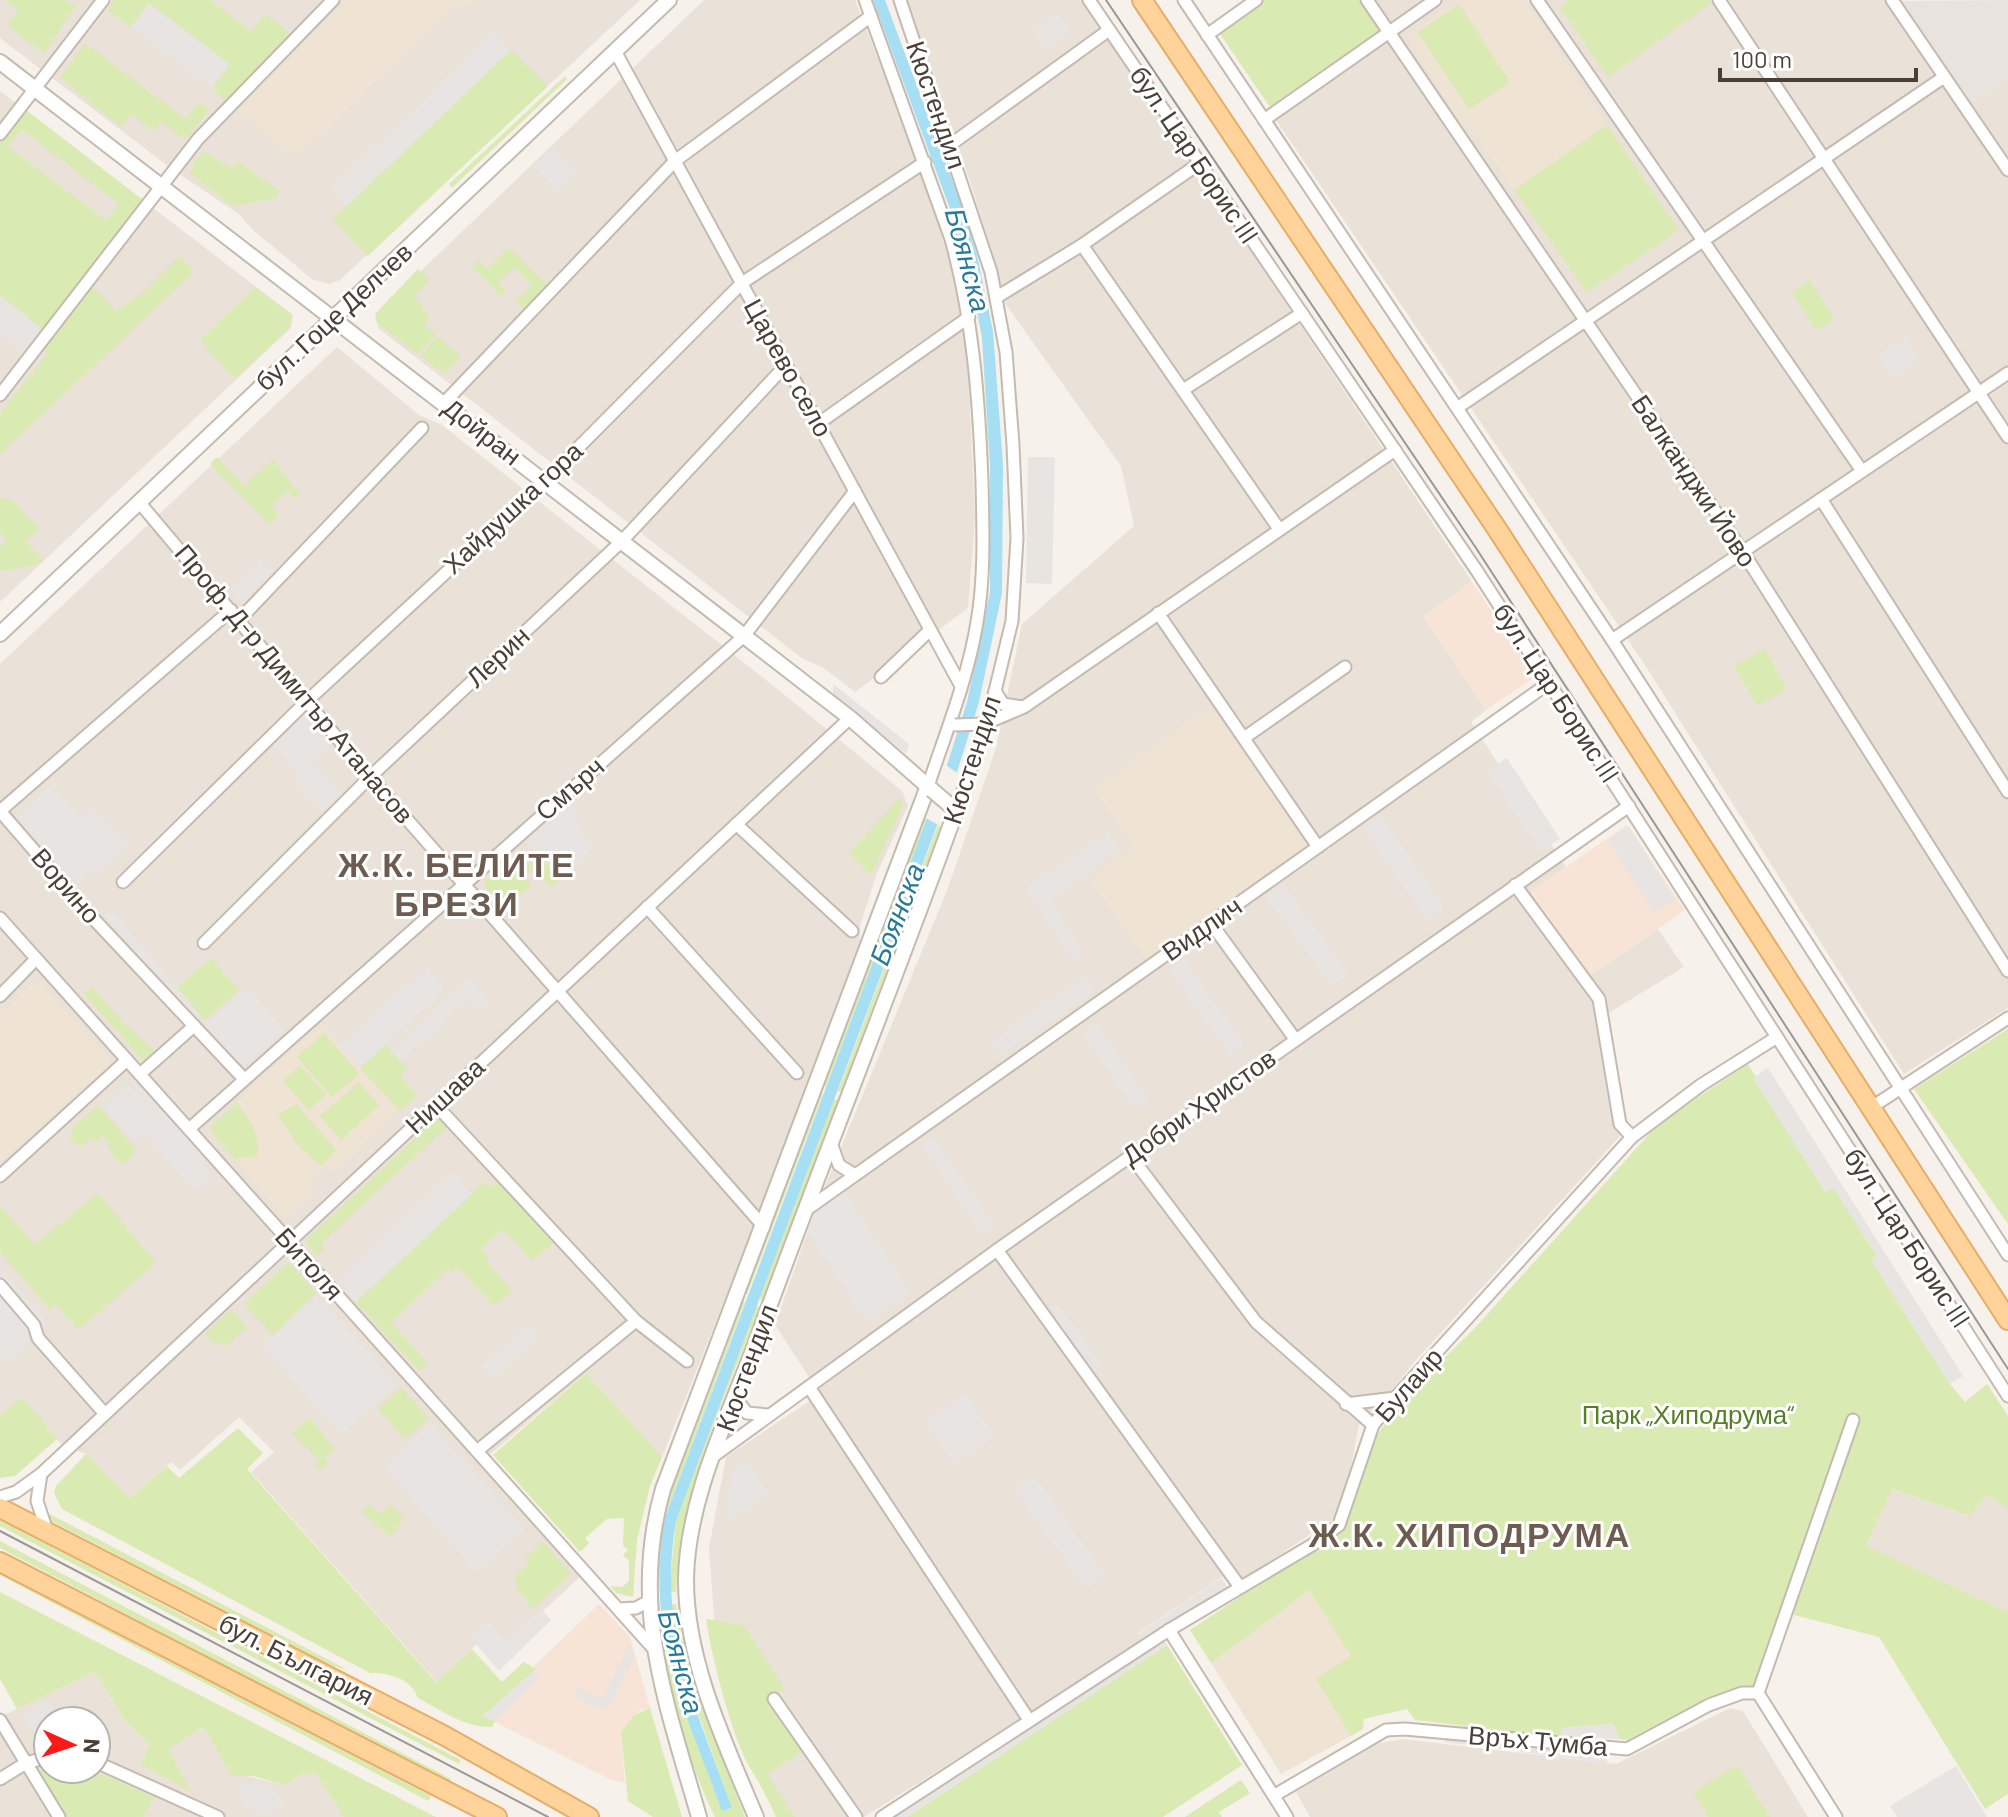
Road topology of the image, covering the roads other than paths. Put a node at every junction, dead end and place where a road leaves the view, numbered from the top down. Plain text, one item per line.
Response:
1 (103, 0) edge
2 (333, 0) edge
3 (669, 0) edge
4 (865, 0) edge
5 (900, 0) edge
6 (1089, 0) edge
7 (1142, 0) edge
8 (1184, 0) edge
9 (1256, 0) edge
10 (1367, 0) edge
11 (1435, 0) edge
12 (1537, 0) edge
13 (1719, 0) edge
14 (1892, 0) edge
15 (871, 16) junction
16 (1109, 30) junction
17 (1389, 32) junction
18 (1207, 35) junction
19 (615, 51) junction
20 (0, 62) edge
21 (1944, 77) junction
22 (35, 89) junction
23 (1264, 120) junction
24 (0, 134) edge
25 (950, 145) junction
26 (1823, 158) junction
27 (675, 161) junction
28 (925, 162) junction
29 (1200, 163) junction
30 (2008, 170) edge
31 (163, 186) junction
32 (1702, 239) junction
33 (1082, 245) junction
34 (742, 283) junction
35 (997, 297) junction
36 (1302, 313) junction
37 (334, 317) junction
38 (969, 317) junction
39 (1584, 318) junction
40 (786, 365) junction
41 (2008, 373) edge
42 (1183, 390) junction
43 (1978, 393) junction
44 (0, 395) edge
45 (444, 403) junction
46 (1457, 408) junction
47 (819, 423) junction
48 (422, 428) dead end
49 (2008, 437) edge
50 (1395, 450) junction
51 (1862, 471) junction
52 (545, 481) junction
53 (855, 491) junction
54 (1821, 499) junction
55 (139, 502) junction
56 (1279, 529) junction
57 (622, 541) junction
58 (1743, 552) junction
59 (1158, 613) junction
60 (235, 615) junction
61 (930, 630) junction
62 (0, 634) edge
63 (744, 636) junction
64 (1612, 640) junction
65 (1345, 667) dead end
66 (881, 677) dead end
67 (1549, 683) junction
68 (961, 686) junction
69 (995, 691) junction
70 (306, 702) junction
71 (1024, 707) junction
72 (850, 718) junction
73 (985, 724) junction
74 (952, 725) junction
75 (1244, 738) junction
76 (370, 777) junction
77 (930, 788) junction
78 (2008, 792) edge
79 (1629, 806) junction
80 (954, 808) junction
81 (736, 824) junction
82 (1318, 847) junction
83 (123, 882) dead end
84 (464, 883) junction
85 (1515, 885) junction
86 (647, 907) junction
87 (0, 918) edge
88 (1211, 923) junction
89 (852, 931) dead end
90 (204, 943) dead end
91 (36, 959) junction
92 (2008, 971) edge
93 (558, 991) junction
94 (0, 996) edge
95 (2008, 1018) edge
96 (194, 1026) junction
97 (1777, 1037) junction
98 (1295, 1039) junction
99 (127, 1060) junction
100 (797, 1073) dead end
101 (140, 1074) junction
102 (244, 1079) junction
103 (1901, 1088) junction
104 (436, 1105) junction
105 (1872, 1107) junction
106 (189, 1129) junction
107 (1632, 1137) junction
108 (831, 1143) junction
109 (1130, 1155) junction
110 (855, 1175) junction
111 (0, 1176) edge
112 (805, 1210) junction
113 (764, 1227) junction
114 (289, 1241) junction
115 (997, 1250) junction
116 (2008, 1255) edge
117 (0, 1285) edge
118 (2008, 1320) edge
119 (636, 1321) junction
120 (687, 1361) dead end
121 (809, 1387) junction
122 (2008, 1396) edge
123 (1395, 1398) junction
124 (736, 1399) junction
125 (1346, 1404) junction
126 (773, 1413) junction
127 (105, 1414) junction
128 (1853, 1420) dead end
129 (1373, 1425) junction
130 (477, 1451) junction
131 (715, 1455) junction
132 (41, 1474) junction
133 (0, 1497) edge
134 (0, 1508) edge
135 (47, 1532) junction
136 (0, 1562) edge
137 (1240, 1587) junction
138 (649, 1601) junction
139 (619, 1609) junction
140 (1169, 1630) junction
141 (652, 1647) junction
142 (1758, 1693) junction
143 (774, 1699) dead end
144 (0, 1720) edge
145 (1029, 1720) junction
146 (32, 1761) edge
147 (26, 1763) junction
148 (112, 1769) edge
149 (0, 1779) edge
150 (1275, 1795) junction
151 (59, 1817) edge
152 (218, 1817) edge
153 (497, 1817) edge
154 (589, 1817) edge
155 (699, 1817) edge
156 (756, 1817) edge
157 (856, 1817) edge
158 (882, 1817) edge
159 (1287, 1817) edge
160 (1836, 1817) edge

1 - 22 street
2 - 31 street
3 - 19 street, бул. Гоце Делчев
4 - 15 street, Кюстендил
5 - 25 street, Кюстендил
6 - 16 street, бул. Цар Борис III
7 - 105 main road, бул. Цар Борис III
8 - 18 street
9 - 18 street
10 - 17 street, Балканджи Йово
11 - 17 street
12 - 32 street
13 - 26 street
14 - 21 street
15 - 27 street
15 - 28 street, Кюстендил
16 - 25 street
16 - 29 street, бул. Цар Борис III
17 - 23 street
17 - 39 street, Балканджи Йово
18 - 23 street
19 - 27 street, Царево село
19 - 37 street, бул. Гоце Делчев
20 - 22 street, Дойран
21 - 26 street
21 - 30 street
22 - 24 street
22 - 31 street, Дойран
23 - 46 street
25 - 35 street, Кюстендил
26 - 32 street
26 - 43 street
27 - 34 street, Царево село
27 - 45 street
28 - 34 street, Хайдушка гора
28 - 38 street, Кюстендил
29 - 33 street
29 - 36 street, бул. Цар Борис III
31 - 37 street, Дойран
31 - 44 street
32 - 39 street
32 - 51 street
33 - 35 street
33 - 42 street
34 - 40 street, Царево село
34 - 52 street, Хайдушка гора
35 - 69 street, Кюстендил
36 - 42 street
36 - 50 street, бул. Цар Борис III
37 - 45 street, Дойран
37 - 55 street, бул. Гоце Делчев
38 - 47 street
38 - 68 street, Кюстендил
39 - 46 street
39 - 58 street, Балканджи Йово
40 - 47 street, Царево село
40 - 57 street, Лерин
41 - 43 street
42 - 56 street
43 - 49 street
43 - 51 street
45 - 52 street, Дойран
46 - 64 street
47 - 53 street, Царево село
48 - 60 street, Ворино
50 - 56 street
50 - 67 street, бул. Цар Борис III
51 - 54 street
52 - 57 street, Дойран
52 - 70 street, Хайдушка гора
53 - 61 street, Царево село
53 - 63 street, Смърч
54 - 58 street
54 - 78 street
55 - 60 street, Проф. Д-р Димитър Атанасов
55 - 62 street, бул. Гоце Делчев
56 - 59 street
57 - 63 street, Дойран
57 - 76 street, Лерин
58 - 64 street
58 - 92 street, Балканджи Йово
59 - 71 street
59 - 75 street
60 - 70 street, Проф. Д-р Димитър Атанасов
60 - 96 street, Ворино
61 - 66 street
61 - 68 street, Царево село
63 - 72 street, Дойран
63 - 84 street, Смърч
64 - 103 street
65 - 75 street
67 - 79 street, бул. Цар Борис III
67 - 82 street, Видлич
68 - 74 street, Кюстендил
69 - 71 street
69 - 73 street, Кюстендил
70 - 76 street, Проф. Д-р Димитър Атанасов
70 - 83 street, Хайдушка гора
71 - 73 street
72 - 77 street, Дойран
72 - 81 street, Нишава
73 - 74 street, bridge
73 - 80 street, Кюстендил
74 - 77 street, Кюстендил
75 - 82 street
76 - 84 street, Проф. Д-р Димитър Атанасов
76 - 90 street, Лерин
77 - 80 street, Дойран, bridge
77 - 113 street, Кюстендил
79 - 85 street, Добри Христов
79 - 97 street, бул. Цар Борис III
80 - 108 street, Кюстендил
81 - 86 street, Нишава
81 - 89 street
82 - 88 street, Видлич
84 - 93 street, Проф. Д-р Димитър Атанасов
84 - 102 street, Смърч
85 - 98 street, Добри Христов
85 - 107 street
86 - 93 street, Нишава
86 - 100 street
87 - 91 street, Битоля
88 - 98 street
88 - 110 street, Видлич
91 - 94 street
91 - 99 street, Битоля
93 - 104 street, Нишава
93 - 113 street, Проф. Д-р Димитър Атанасов
95 - 103 street
96 - 101 street
96 - 102 street
97 - 107 street, Булаир
97 - 122 street, бул. Цар Борис III
98 - 109 street, Добри Христов
99 - 101 street, Битоля
99 - 111 street
101 - 106 street, Битоля
102 - 106 street, Смърч
103 - 105 street
103 - 116 street
104 - 114 street, Нишава
104 - 119 street
105 - 118 main road, бул. Цар Борис III
106 - 114 street, Битоля
107 - 123 street, Булаир
108 - 110 street
108 - 112 street, Кюстендил
109 - 115 street, Добри Христов
109 - 125 street
110 - 112 street, Видлич
112 - 124 street, Кюстендил
113 - 138 street, Кюстендил
114 - 127 street, Нишава
114 - 130 street, Битоля
115 - 121 street, Добри Христов
115 - 137 street
117 - 127 street
119 - 120 street
119 - 130 street
121 - 126 street, Добри Христов
121 - 145 street
123 - 125 street
123 - 129 street, Булаир
124 - 126 street
124 - 131 street, Кюстендил
125 - 129 street
126 - 131 street, Добри Христов
127 - 132 street, Нишава
128 - 142 street
129 - 137 street, Булаир
130 - 139 street, Битоля
131 - 156 street, Кюстендил
132 - 133 street, Нишава
132 - 135 street
134 - 135 main road, бул. България
135 - 154 main road, бул. България
136 - 153 main road, бул. България
137 - 140 street, Булаир
138 - 139 street
138 - 141 street, Кюстендил
139 - 141 street, Битоля
140 - 145 street, Булаир
140 - 150 street
141 - 155 street, Кюстендил
142 - 150 street, Връх Тумба
142 - 160 street
143 - 157 street
144 - 147 street
145 - 158 street, Булаир
146 - 147 street
147 - 149 street
147 - 151 street
148 - 152 street
150 - 159 street

